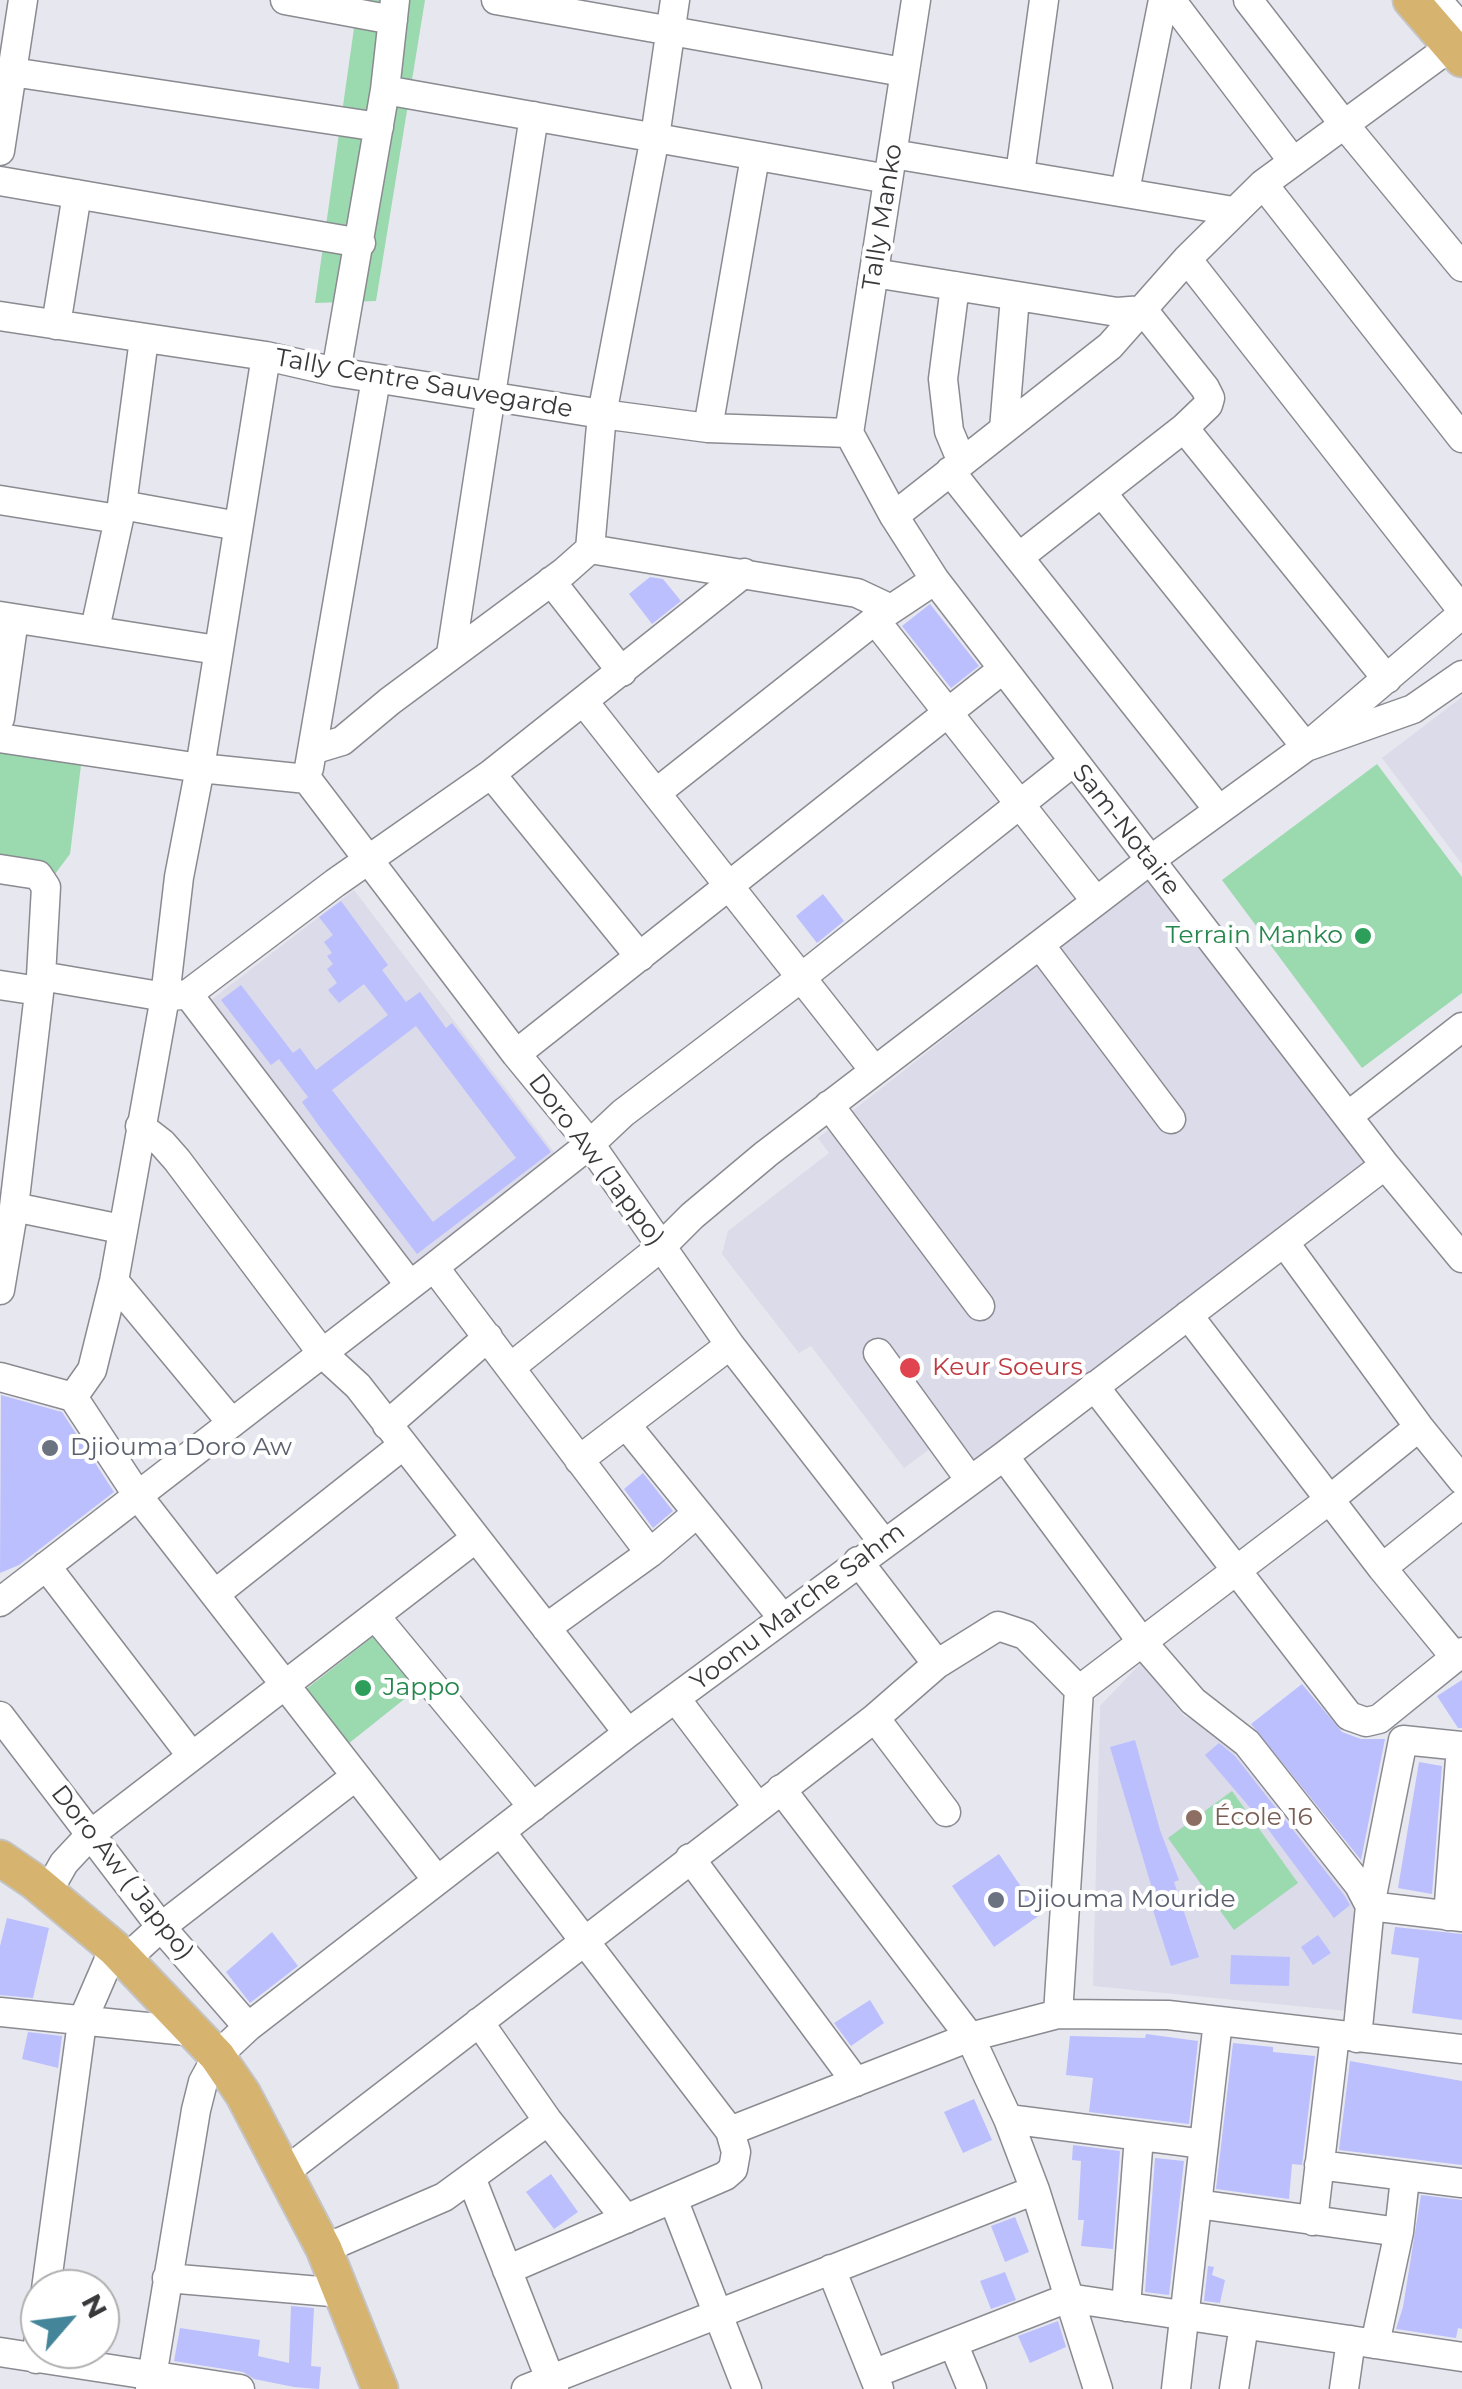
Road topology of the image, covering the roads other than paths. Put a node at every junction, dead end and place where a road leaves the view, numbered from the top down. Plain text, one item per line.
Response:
1 (23, 0) edge
2 (285, 0) edge
3 (496, 0) edge
4 (676, 0) edge
5 (916, 0) edge
6 (1044, 0) edge
7 (1163, 0) edge
8 (1171, 0) edge
9 (1248, 0) edge
10 (1411, 0) edge
11 (1437, 0) edge
12 (394, 10) edge
13 (671, 32) junction
14 (1458, 45) edge
15 (12, 72) junction
16 (904, 72) junction
17 (385, 90) junction
18 (534, 116) junction
19 (1343, 123) junction
20 (379, 127) junction
21 (656, 137) junction
22 (0, 151) edge
23 (755, 156) junction
24 (1292, 160) junction
25 (891, 167) junction
26 (1020, 174) junction
27 (0, 181) edge
28 (1263, 184) junction
29 (1126, 191) junction
30 (77, 194) junction
31 (1233, 211) junction
32 (361, 243) junction
33 (1187, 259) junction
34 (1462, 267) edge
35 (874, 273) junction
36 (955, 286) junction
37 (1015, 298) junction
38 (1143, 310) junction
39 (0, 316) edge
40 (56, 325) junction
41 (144, 338) junction
42 (266, 356) junction
43 (336, 372) junction
44 (376, 379) junction
45 (490, 396) junction
46 (602, 414) junction
47 (1457, 419) edge
48 (708, 428) junction
49 (1184, 428) junction
50 (1004, 429) junction
51 (849, 433) junction
52 (956, 466) junction
53 (1102, 493) junction
54 (0, 500) edge
55 (120, 512) junction
56 (894, 516) junction
57 (238, 526) junction
58 (590, 549) junction
59 (1019, 558) junction
60 (744, 573) junction
61 (936, 580) junction
62 (551, 581) junction
63 (1462, 612) edge
64 (883, 615) junction
65 (7, 618) edge
66 (95, 629) junction
67 (217, 650) junction
68 (452, 654) junction
69 (1004, 669) junction
70 (622, 672) junction
71 (1462, 675) edge
72 (1387, 680) junction
73 (584, 702) junction
74 (947, 714) junction
75 (0, 718) edge
76 (0, 738) edge
77 (1306, 746) junction
78 (312, 750) junction
79 (1074, 762) junction
80 (200, 768) junction
81 (491, 774) junction
82 (307, 779) junction
83 (656, 794) junction
84 (1019, 805) junction
85 (1218, 809) junction
86 (1149, 861) junction
87 (368, 862) junction
88 (0, 869) edge
89 (730, 887) junction
90 (1096, 901) junction
91 (1040, 945) junction
92 (640, 957) junction
93 (802, 977) junction
94 (40, 983) junction
95 (0, 985) edge
96 (176, 996) junction
97 (1457, 1042) edge
98 (516, 1054) junction
99 (874, 1070) junction
100 (829, 1105) junction
101 (12, 1106) edge
102 (1348, 1116) junction
103 (1171, 1118) dead end
104 (140, 1126) junction
105 (590, 1144) junction
106 (1385, 1165) junction
107 (14, 1208) junction
108 (121, 1229) junction
109 (1284, 1242) junction
110 (661, 1247) junction
111 (1462, 1258) edge
112 (434, 1267) junction
113 (114, 1281) junction
114 (409, 1284) junction
115 (0, 1290) edge
116 (980, 1306) dead end
117 (1188, 1315) junction
118 (488, 1338) junction
119 (730, 1345) junction
120 (322, 1353) junction
121 (878, 1353) dead end
122 (510, 1366) junction
123 (0, 1378) edge
124 (1094, 1386) junction
125 (73, 1397) junction
126 (232, 1423) junction
127 (627, 1426) junction
128 (1419, 1426) junction
129 (395, 1435) junction
130 (1004, 1456) junction
131 (578, 1460) junction
132 (970, 1480) junction
133 (1462, 1480) edge
134 (138, 1496) junction
135 (1329, 1500) junction
136 (1462, 1504) edge
137 (696, 1514) junction
138 (476, 1538) junction
139 (883, 1542) junction
140 (650, 1553) junction
141 (858, 1561) junction
142 (46, 1566) junction
143 (1382, 1568) junction
144 (1239, 1569) junction
145 (215, 1594) junction
146 (0, 1602) edge
147 (376, 1617) junction
148 (782, 1617) junction
149 (546, 1628) junction
150 (1142, 1642) junction
151 (1458, 1654) edge
152 (937, 1664) junction
153 (285, 1686) junction
154 (1079, 1690) junction
155 (676, 1700) junction
156 (1388, 1714) junction
157 (0, 1716) edge
158 (875, 1718) junction
159 (628, 1732) junction
160 (1403, 1740) junction
161 (1461, 1746) edge
162 (192, 1755) junction
163 (356, 1776) junction
164 (781, 1789) junction
165 (757, 1806) junction
166 (533, 1807) junction
167 (946, 1812) dead end
168 (501, 1832) junction
169 (91, 1834) junction
170 (0, 1858) edge
171 (690, 1858) junction
172 (437, 1880) junction
173 (47, 1892) junction
174 (1370, 1906) junction
175 (1455, 1916) edge
176 (161, 1928) junction
177 (584, 1940) junction
178 (120, 1954) junction
179 (0, 2012) edge
180 (1058, 2014) junction
181 (1218, 2021) junction
182 (82, 2022) junction
183 (479, 2022) junction
184 (248, 2027) junction
185 (1346, 2036) junction
186 (970, 2038) junction
187 (206, 2044) junction
188 (1462, 2049) edge
189 (856, 2082) junction
190 (1008, 2119) junction
191 (548, 2121) junction
192 (730, 2131) junction
193 (1140, 2136) junction
194 (1204, 2144) junction
195 (1320, 2165) junction
196 (286, 2171) junction
197 (1405, 2178) junction
198 (472, 2180) junction
199 (1462, 2183) edge
200 (1035, 2190) junction
201 (673, 2199) junction
202 (1197, 2204) junction
203 (626, 2220) junction
204 (1313, 2220) junction
205 (1399, 2232) junction
206 (324, 2249) junction
207 (49, 2269) edge
208 (832, 2269) junction
209 (508, 2270) junction
210 (167, 2278) junction
211 (344, 2293) junction
212 (1068, 2298) junction
213 (1126, 2307) junction
214 (718, 2314) junction
215 (1184, 2316) junction
216 (1244, 2324) junction
217 (1363, 2342) junction
218 (953, 2343) junction
219 (1462, 2357) edge
220 (87, 2369) edge
221 (876, 2381) edge
222 (151, 2383) edge
223 (544, 2386) edge
224 (240, 2389) edge
225 (380, 2389) edge
226 (747, 2389) edge
227 (972, 2389) edge
228 (1098, 2389) edge
229 (1176, 2389) edge
230 (1234, 2389) edge
231 (1344, 2389) edge

1 - 15 street
2 - 12 street
3 - 13 street
4 - 13 street
5 - 16 street, Tally Manko
6 - 26 street
7 - 29 street
8 - 24 street
9 - 19 street
10 - 14 main road
11 - 14 street
12 - 17 street
13 - 16 street
13 - 21 street
14 - 19 street
15 - 20 street
15 - 22 street
16 - 25 street, Tally Manko
17 - 18 street
17 - 20 street
18 - 21 street
18 - 45 street
19 - 24 street
19 - 34 street
20 - 32 street
21 - 23 street
21 - 46 street
23 - 25 street
23 - 48 street
24 - 28 street
25 - 26 street
25 - 35 street, Tally Manko
26 - 29 street
27 - 30 street
28 - 31 street
28 - 47 street
29 - 31 street
30 - 32 street
30 - 40 street
31 - 33 street
32 - 43 street
33 - 38 street
33 - 63 street
35 - 36 street
35 - 51 street, Tally Manko
36 - 37 street
36 - 52 street
37 - 38 street
37 - 50 street
38 - 49 street
38 - 50 street
39 - 40 street, Tally Centre Sauvegarde
40 - 41 street, Tally Centre Sauvegarde
41 - 42 street, Tally Centre Sauvegarde
41 - 55 street
42 - 43 street, Tally Centre Sauvegarde
42 - 57 street
43 - 44 street, Tally Centre Sauvegarde
44 - 45 street, Tally Centre Sauvegarde
44 - 78 street
45 - 46 street, Tally Centre Sauvegarde
45 - 68 street
46 - 48 street, Tally Centre Sauvegarde
46 - 58 street
48 - 51 street, Tally Centre Sauvegarde
49 - 53 street
49 - 72 street
50 - 52 street
51 - 56 street, Sam-Notaire
52 - 56 street
52 - 59 street
53 - 59 street
53 - 77 street
54 - 55 street
55 - 57 street
55 - 66 street
56 - 61 street, Sam-Notaire
57 - 67 street
58 - 60 street
58 - 62 street
59 - 85 street
60 - 64 street
60 - 70 street
61 - 64 street
61 - 69 street, Sam-Notaire
62 - 68 street
62 - 70 street
63 - 72 street
64 - 74 street
64 - 83 street
65 - 66 street
65 - 75 street
66 - 67 street
67 - 80 street
68 - 78 street
69 - 74 street
69 - 79 street, Sam-Notaire
70 - 73 street
71 - 77 street
72 - 77 street
73 - 81 street
73 - 83 street
74 - 84 street
74 - 89 street
76 - 80 street
77 - 85 street
78 - 82 street
79 - 84 street
79 - 86 street, Sam-Notaire
80 - 82 street
80 - 96 street
81 - 87 street
81 - 92 street
82 - 87 street, Doro Aw (Jappo)
83 - 89 street
84 - 90 street
84 - 93 street
85 - 86 street
86 - 90 street
86 - 102 street, Sam-Notaire
87 - 96 street
87 - 98 street, Doro Aw (Jappo)
88 - 94 street
89 - 92 street
89 - 93 street
90 - 91 street
91 - 99 street
91 - 103 street
92 - 98 street
93 - 99 street
93 - 105 street
94 - 95 street
94 - 96 street
94 - 101 street
96 - 104 street
96 - 114 street
97 - 102 street
98 - 105 street, Doro Aw (Jappo)
99 - 100 street
100 - 110 street
100 - 116 street
101 - 107 street
102 - 106 street, Sam-Notaire
104 - 108 street
104 - 120 street
105 - 110 street, Doro Aw (Jappo)
105 - 112 street
106 - 109 street, Yoonu Marche Sahm
106 - 111 street, Sam-Notaire
107 - 108 street
107 - 115 street
108 - 113 street
109 - 117 street, Yoonu Marche Sahm
109 - 128 street
110 - 119 street, Doro Aw (Jappo)
110 - 122 street
112 - 114 street
112 - 118 street
113 - 125 street
113 - 126 street
114 - 120 street
117 - 124 street, Yoonu Marche Sahm
117 - 135 street
118 - 122 street
118 - 129 street
119 - 127 street
119 - 139 street, Doro Aw (Jappo)
120 - 126 street
120 - 129 street
121 - 132 street
122 - 131 street
123 - 125 street
124 - 130 street, Yoonu Marche Sahm
124 - 144 street
125 - 134 street
126 - 134 street
127 - 131 street
127 - 137 street
128 - 133 street
128 - 135 street
129 - 138 street
129 - 145 street
130 - 132 street, Yoonu Marche Sahm
130 - 150 street
131 - 140 street
132 - 139 street, Yoonu Marche Sahm
134 - 142 street
134 - 145 street
135 - 143 street
135 - 144 street
136 - 143 street
137 - 140 street
137 - 148 street
138 - 147 street
138 - 149 street
139 - 141 street, Yoonu Marche Sahm
140 - 149 street
141 - 148 street, Yoonu Marche Sahm
141 - 152 street
142 - 146 street
142 - 162 street
143 - 151 street
144 - 150 street
144 - 156 street
145 - 153 street
147 - 153 street
147 - 166 street
148 - 155 street, Yoonu Marche Sahm
149 - 159 street
150 - 154 street
150 - 174 street
151 - 156 street
152 - 154 street
152 - 158 street
153 - 162 street
153 - 163 street
154 - 180 street
155 - 159 street, Yoonu Marche Sahm
155 - 165 street
156 - 160 street
157 - 169 street, Doro Aw ( Jappo)
158 - 164 street
158 - 167 street
159 - 166 street, Yoonu Marche Sahm
160 - 161 street
160 - 174 street
161 - 175 street
162 - 169 street
163 - 172 street
163 - 176 street
164 - 165 street
164 - 186 street
165 - 171 street
166 - 168 street, Yoonu Marche Sahm
168 - 172 street, Yoonu Marche Sahm
168 - 177 street
169 - 173 street
169 - 176 street, Doro Aw ( Jappo)
170 - 173 main road
171 - 177 street
171 - 189 street
172 - 184 street, Yoonu Marche Sahm
173 - 178 main road
174 - 175 street
174 - 185 street
176 - 178 street
176 - 184 street, Doro Aw ( Jappo)
177 - 183 street
177 - 192 street
178 - 182 street
178 - 187 main road
179 - 182 street
180 - 181 street
180 - 186 street
181 - 185 street
181 - 194 street
182 - 187 street
182 - 207 street
183 - 191 street
183 - 196 street
184 - 187 street, Yoonu Marche Sahm
185 - 188 street
185 - 195 street
186 - 189 street
186 - 190 street
187 - 196 main road
187 - 210 street
189 - 192 street
190 - 193 street
190 - 200 street
191 - 198 street
191 - 203 street
192 - 201 street
193 - 194 street
193 - 213 street
194 - 202 street
195 - 197 street
195 - 204 street
196 - 206 main road
197 - 199 street
197 - 205 street
198 - 206 street
198 - 209 street
200 - 208 street
200 - 212 street
201 - 203 street
201 - 214 street
202 - 204 street
202 - 215 street
203 - 209 street
204 - 205 street
205 - 217 street
206 - 211 main road
208 - 214 street
208 - 221 street
209 - 223 street
210 - 211 street
210 - 222 street
211 - 225 main road
212 - 213 street
212 - 218 street
212 - 228 street
213 - 215 street
214 - 223 street
214 - 226 street
215 - 216 street
215 - 229 street
216 - 217 street
216 - 230 street
217 - 219 street
217 - 231 street
218 - 221 street
218 - 227 street
220 - 222 street
222 - 224 street

